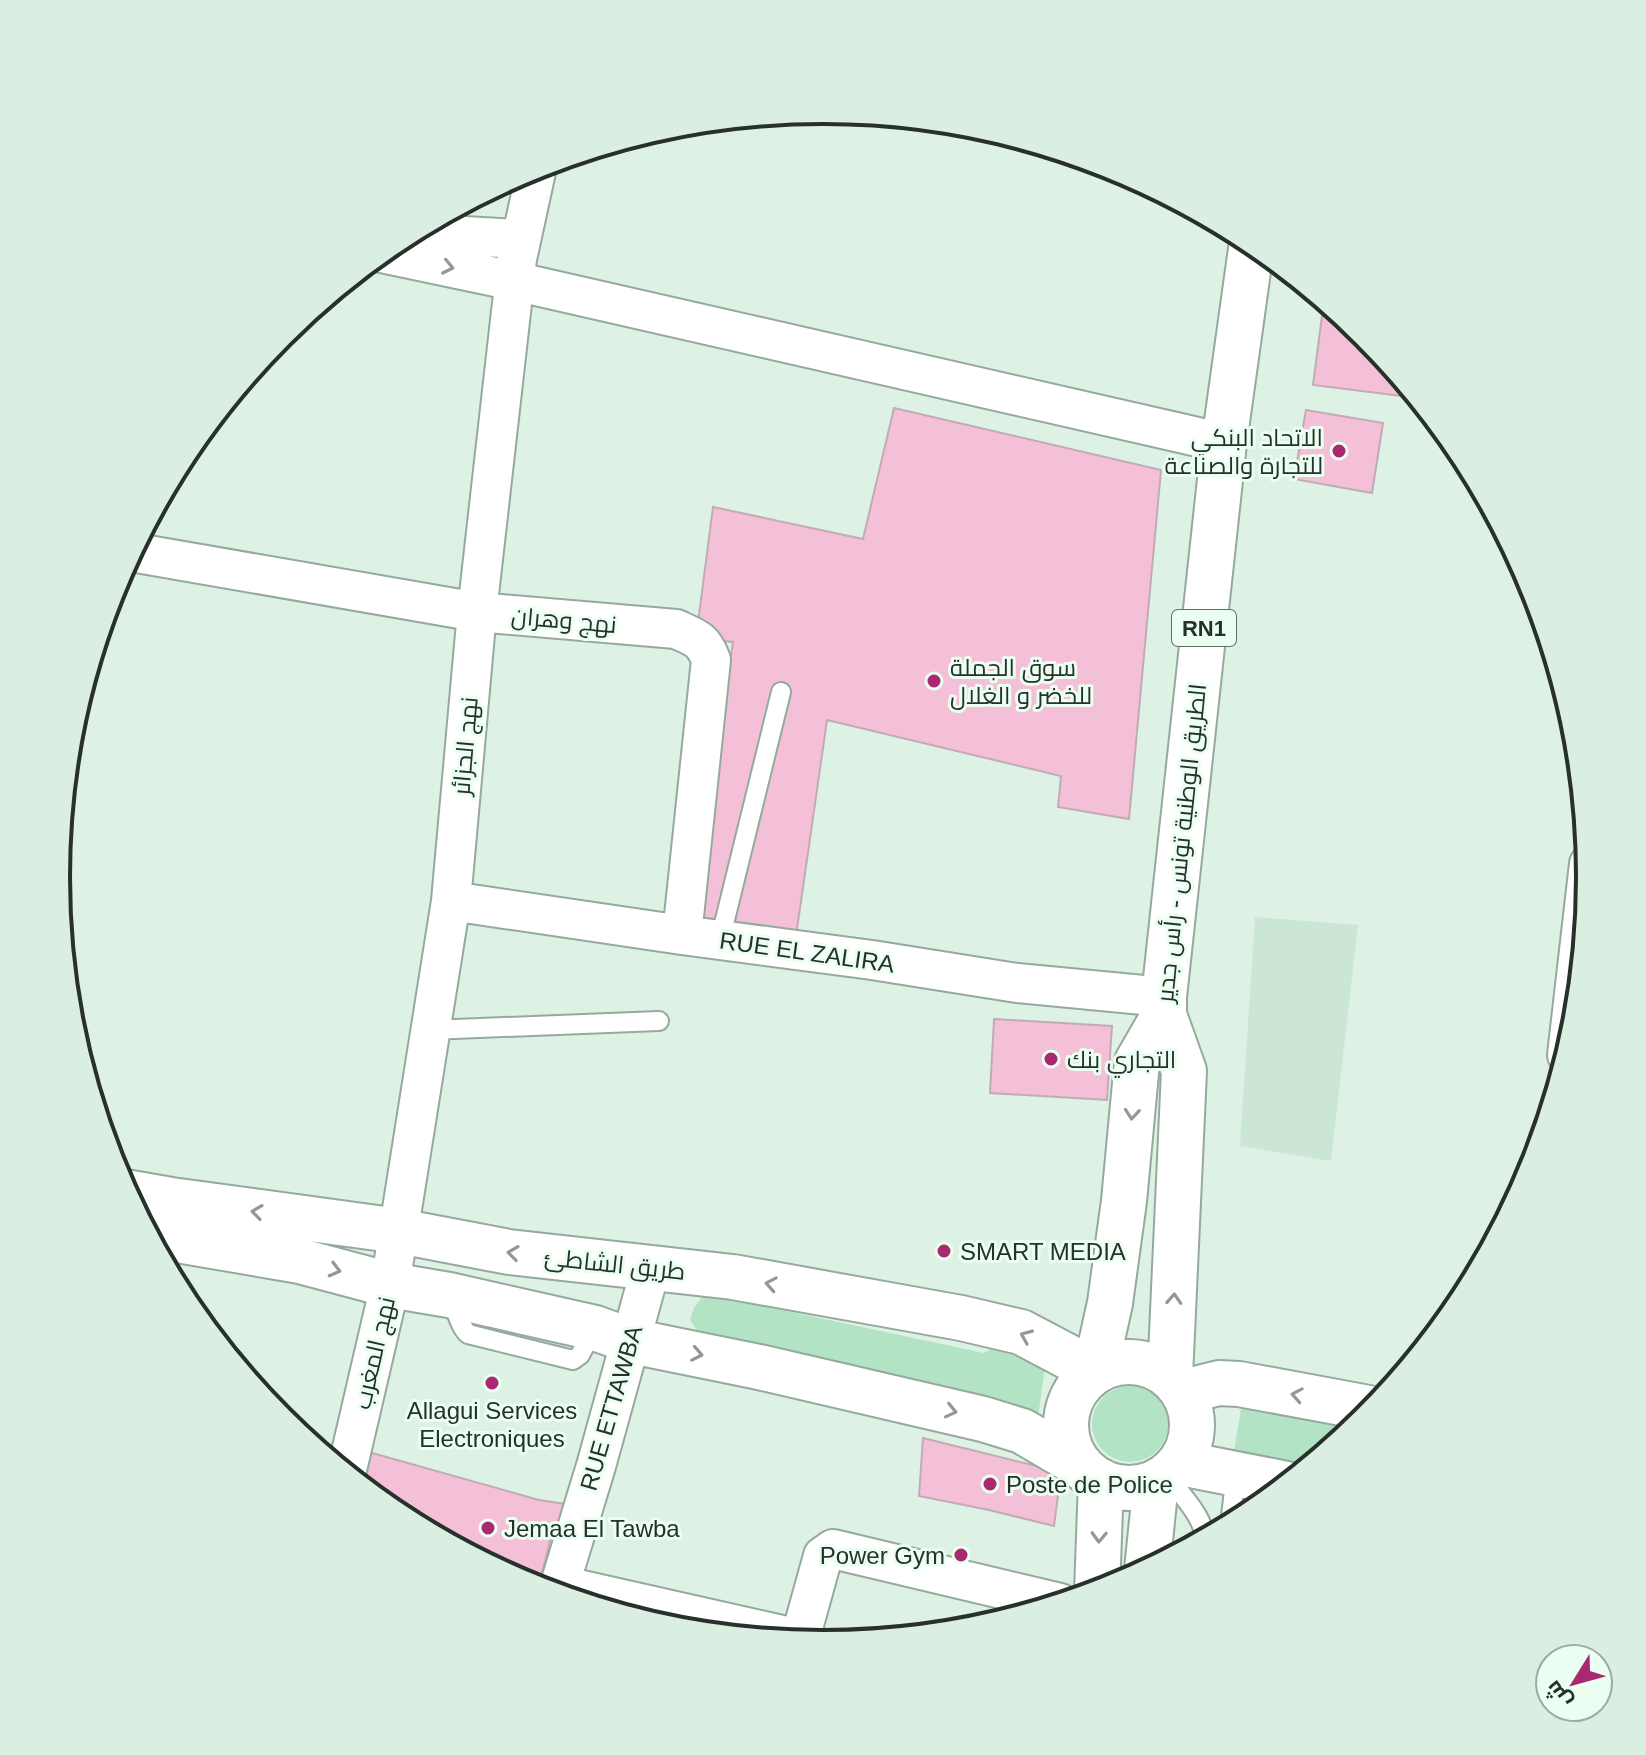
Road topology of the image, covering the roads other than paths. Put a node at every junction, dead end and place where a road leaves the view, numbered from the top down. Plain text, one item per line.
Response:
1 (534, 183) edge
2 (437, 231) edge
3 (401, 254) edge
4 (1250, 257) edge
5 (517, 260) junction
6 (1224, 443) junction
7 (143, 554) edge
8 (477, 612) junction
9 (781, 692) dead end
10 (451, 901) junction
11 (682, 935) junction
12 (720, 940) junction
13 (1164, 1006) junction
14 (659, 1021) dead end
15 (430, 1030) junction
16 (140, 1195) edge
17 (399, 1231) junction
18 (162, 1237) edge
19 (651, 1267) junction
20 (390, 1285) junction
21 (613, 1334) junction
22 (1095, 1371) junction
23 (1177, 1384) junction
24 (1359, 1406) edge
25 (349, 1462) edge
26 (1091, 1473) junction
27 (1236, 1473) junction
28 (1168, 1474) junction
29 (1273, 1481) edge
30 (1232, 1510) edge
31 (1203, 1527) edge
32 (1150, 1556) edge
33 (1096, 1579) edge
34 (560, 1583) edge
35 (1040, 1598) edge
36 (625, 1604) edge
37 (700, 1620) edge
38 (803, 1630) edge

1 - 5 street, نهج الجزائر
2 - 5 street
3 -> 5 street
4 - 6 street, الطريق الوطنية تونس - رأس جدير / RN1
5 - 6 street
5 - 8 street, نهج الجزائر
6 - 13 street, الطريق الوطنية تونس - رأس جدير / RN1
7 - 8 street, نهج وهران
8 - 10 street, نهج الجزائر
8 - 11 street, نهج وهران
9 - 12 lane
10 - 11 street, RUE EL ZALIRA
10 - 15 street, نهج الجزائر
11 - 12 street, RUE EL ZALIRA
12 - 13 street, RUE EL ZALIRA
13 -> 22 street, الطريق الوطنية تونس - رأس جدير / RN1
23 -> 13 street, الطريق الوطنية تونس - رأس جدير / RN1
14 - 15 lane
15 - 17 street, نهج الجزائر
17 -> 16 street, طريق الشاطئ
19 -> 17 street, طريق الشاطئ
17 - 20 street, نهج المغرب
18 -> 20 street
19 - 21 street, RUE ETTAWBA
22 -> 19 street, طريق الشاطئ
20 - 21 street
20 - 25 street, نهج المغرب
21 -> 26 street
21 - 34 street, RUE ETTAWBA
22 - 23 street
22 - 26 street, RN1
24 -> 23 street
23 - 28 street, RN1
26 - 28 street
26 -> 33 street, RN1
27 - 28 street
27 - 29 street
27 - 30 lane
28 - 31 lane
28 - 32 street, RN1
35 - 38 street
36 - 37 street

